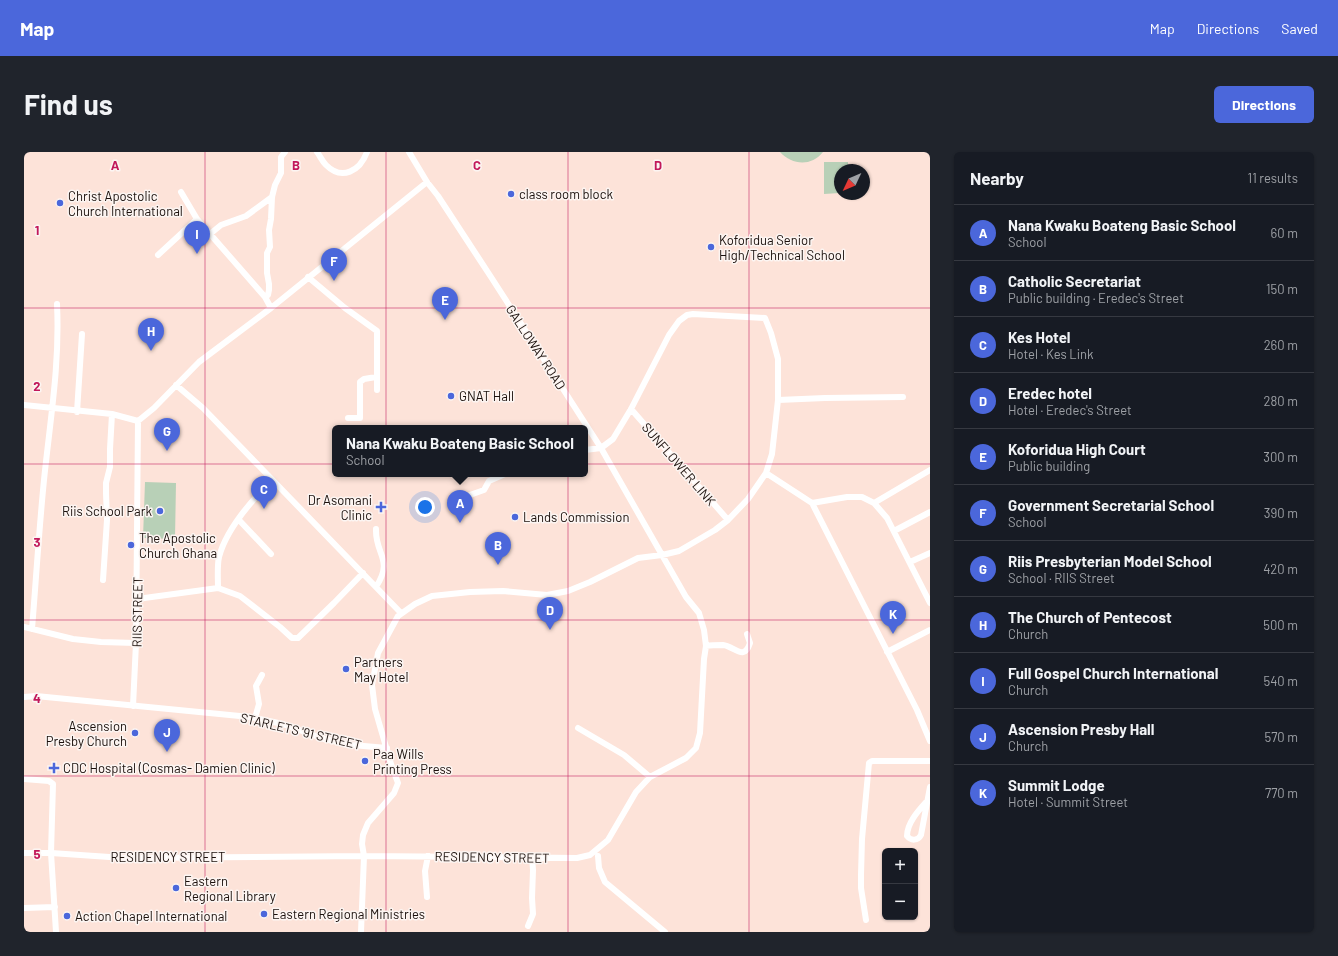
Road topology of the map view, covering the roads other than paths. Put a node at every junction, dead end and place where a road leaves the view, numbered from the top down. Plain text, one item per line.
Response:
1 (285, 152) edge
2 (317, 152) edge
3 (367, 152) edge
4 (409, 152) edge
5 (427, 182) junction
6 (181, 192) dead end
7 (272, 197) junction
8 (197, 219) junction
9 (210, 234) junction
10 (158, 255) dead end
11 (308, 277) junction
12 (265, 297) junction
13 (57, 304) dead end
14 (271, 308) junction
15 (82, 334) dead end
16 (376, 377) junction
17 (176, 385) junction
18 (377, 390) dead end
19 (903, 397) dead end
20 (778, 400) junction
21 (24, 405) edge
22 (54, 408) junction
23 (631, 409) junction
24 (77, 412) junction
25 (112, 414) junction
26 (348, 418) dead end
27 (138, 421) junction
28 (586, 425) edge
29 (588, 428) edge
30 (601, 448) junction
31 (588, 450) edge
32 (930, 470) edge
33 (766, 473) junction
34 (497, 477) edge
35 (272, 480) junction
36 (467, 496) dead end
37 (812, 503) junction
38 (874, 503) junction
39 (930, 512) edge
40 (239, 520) junction
41 (728, 520) junction
42 (376, 528) dead end
43 (894, 531) junction
44 (658, 546) joint
45 (930, 553) edge
46 (271, 554) dead end
47 (662, 555) junction
48 (910, 562) junction
49 (363, 573) junction
50 (103, 580) dead end
51 (376, 587) junction
52 (218, 588) junction
53 (137, 599) junction
54 (930, 603) edge
55 (401, 614) junction
56 (24, 627) edge
57 (32, 629) junction
58 (930, 630) edge
59 (747, 634) dead end
60 (136, 643) junction
61 (706, 646) junction
62 (887, 652) junction
63 (262, 675) dead end
64 (24, 697) edge
65 (133, 706) junction
66 (255, 718) junction
67 (578, 728) dead end
68 (930, 741) edge
69 (387, 748) junction
70 (930, 761) edge
71 (650, 777) junction
72 (24, 778) edge
73 (930, 787) edge
74 (928, 800) junction
75 (24, 853) edge
76 (51, 854) junction
77 (364, 856) junction
78 (428, 856) junction
79 (598, 856) dead end
80 (532, 857) junction
81 (427, 897) dead end
82 (55, 907) junction
83 (24, 908) edge
84 (866, 920) dead end
85 (528, 926) dead end
86 (56, 932) edge
87 (361, 932) edge
88 (664, 932) edge

1 - 7 street
2 - 3 street
4 - 5 street, GALLOWAY ROAD
5 - 11 street
5 - 28 street, GALLOWAY ROAD
6 - 8 street
7 - 9 street
7 - 12 street
8 - 9 street
8 - 10 street
9 - 12 street
11 - 14 street
11 - 16 street
12 - 14 street
13 - 22 street
14 - 17 street
15 - 24 street
16 - 18 street
16 - 26 street
17 - 27 street
17 - 35 street
19 - 20 street
20 - 23 street
20 - 33 street
21 - 22 street
22 - 24 street
22 - 57 street
23 - 30 street
23 - 41 street, SUNFLOWER LINK
24 - 25 street
25 - 27 street
25 - 50 street
27 - 53 street, RIIS STREET
29 - 30 street, GALLOWAY ROAD
30 - 31 street
30 - 44 street, GALLOWAY ROAD
32 - 38 street
33 - 37 street
33 - 41 street
34 - 36 street
35 - 40 street
35 - 49 street
37 - 38 street
37 - 62 street
38 - 43 street
39 - 43 street
40 - 46 street
40 - 52 street
41 - 47 street
42 - 51 street
43 - 48 street
44 - 47 street, RESIDENCY STREET
45 - 48 street
47 - 55 street
47 - 61 street, RESIDENCY STREET
48 - 54 street
49 - 51 street
49 - 52 street
51 - 55 street
52 - 53 street
53 - 60 street, RIIS STREET
55 - 69 street
56 - 57 street
57 - 60 street
58 - 62 street
59 - 61 street
60 - 65 street, RIIS STREET
61 - 71 street, RESIDENCY STREET
62 - 68 street
63 - 66 street
64 - 65 street, STARLETS '91 STREET
65 - 66 street, STARLETS '91 STREET
66 - 69 street, STARLETS '91 STREET
67 - 71 street
69 - 77 street
70 - 84 street
71 - 80 street, RESIDENCY STREET
72 - 76 street
73 - 74 street
74 - 74 street
75 - 76 street, RESIDENCY STREET
76 - 77 street, RESIDENCY STREET
76 - 82 street
77 - 78 street, RESIDENCY STREET
77 - 87 street
78 - 80 street, RESIDENCY STREET
78 - 81 street
79 - 88 street
80 - 85 street
82 - 83 street
82 - 86 street

